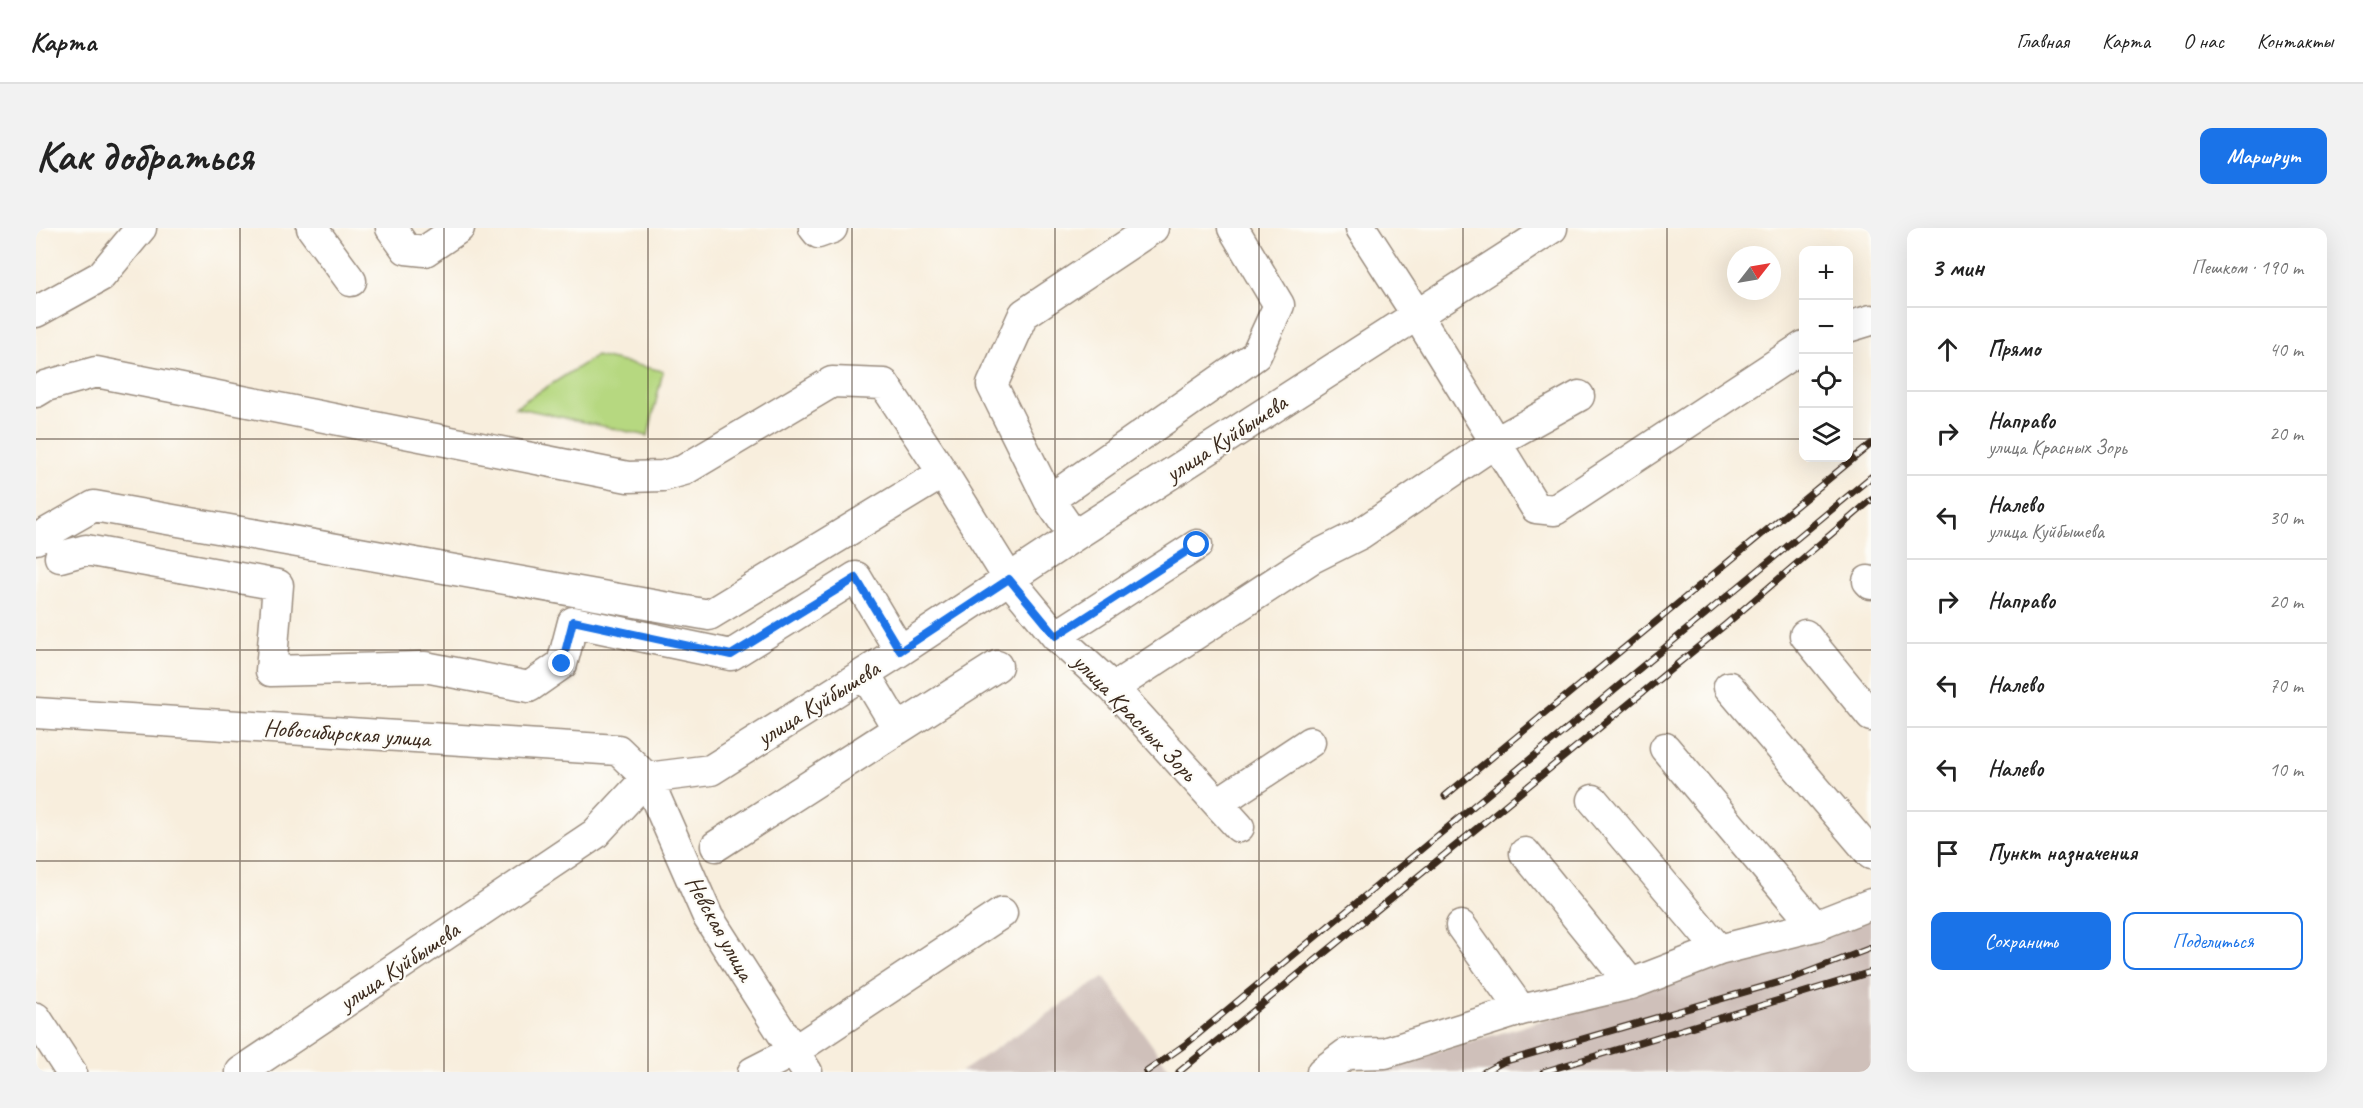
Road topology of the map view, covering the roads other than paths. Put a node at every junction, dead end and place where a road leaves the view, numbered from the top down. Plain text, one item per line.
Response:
1 (141, 228) edge
2 (312, 228) edge
3 (391, 228) edge
4 (459, 228) edge
5 (814, 228) edge
6 (832, 228) edge
7 (1153, 228) edge
8 (1233, 228) edge
9 (1360, 228) edge
10 (1552, 228) edge
11 (351, 281) dead end
12 (36, 312) edge
13 (1417, 315) junction
14 (1871, 320) edge
15 (1853, 325) edge
16 (1799, 349) edge
17 (36, 392) edge
18 (1579, 396) dead end
19 (1496, 442) junction
20 (944, 473) junction
21 (1049, 500) junction
22 (1074, 536) junction
23 (36, 539) edge
24 (1197, 545) dead end
25 (60, 557) dead end
26 (1009, 579) junction
27 (1805, 635) dead end
28 (1056, 636) junction
29 (900, 651) junction
30 (997, 666) dead end
31 (865, 674) junction
32 (1729, 687) dead end
33 (1113, 688) junction
34 (36, 713) edge
35 (1871, 716) edge
36 (898, 729) junction
37 (1310, 742) dead end
38 (1665, 748) dead end
39 (647, 778) junction
40 (1593, 800) dead end
41 (1218, 803) junction
42 (1239, 827) dead end
43 (716, 846) dead end
44 (1525, 853) dead end
45 (1871, 854) edge
46 (1871, 904) edge
47 (1002, 913) dead end
48 (1461, 926) dead end
49 (1815, 926) junction
50 (1719, 950) junction
51 (1631, 984) junction
52 (1521, 1010) junction
53 (36, 1018) edge
54 (800, 1062) edge
55 (71, 1072) edge
56 (241, 1072) edge
57 (754, 1072) edge
58 (1322, 1072) edge

1 - 12 street
2 - 11 street
3 - 4 street
5 - 6 street
7 - 21 street
8 - 21 street
9 - 13 street
10 - 13 street, улица Куйбышева
13 - 19 street
13 - 22 street, улица Куйбышева
14 - 15 street
16 - 19 street
17 - 20 street, улица Красных Зорь
18 - 19 street
19 - 33 street
20 - 23 street
20 - 26 street, улица Красных Зорь
21 - 22 street
22 - 26 street, улица Куйбышева
24 - 28 street
25 - 29 street
26 - 28 street, улица Красных Зорь
26 - 29 street, улица Куйбышева
27 - 35 street
28 - 33 street, улица Красных Зорь
29 - 31 street, улица Куйбышева
30 - 36 street
31 - 36 street
31 - 39 street, улица Куйбышева
32 - 45 street
33 - 41 street, улица Красных Зорь
34 - 39 street, Новосибирская улица
36 - 43 street
37 - 41 street
38 - 49 street
39 - 54 street, Невская улица
39 - 56 street, улица Куйбышева
40 - 50 street
41 - 42 street, улица Красных Зорь
44 - 51 street
46 - 49 street
47 - 54 street
48 - 52 street
49 - 50 street
50 - 51 street
51 - 52 street
52 - 58 street
53 - 55 street
54 - 57 street

